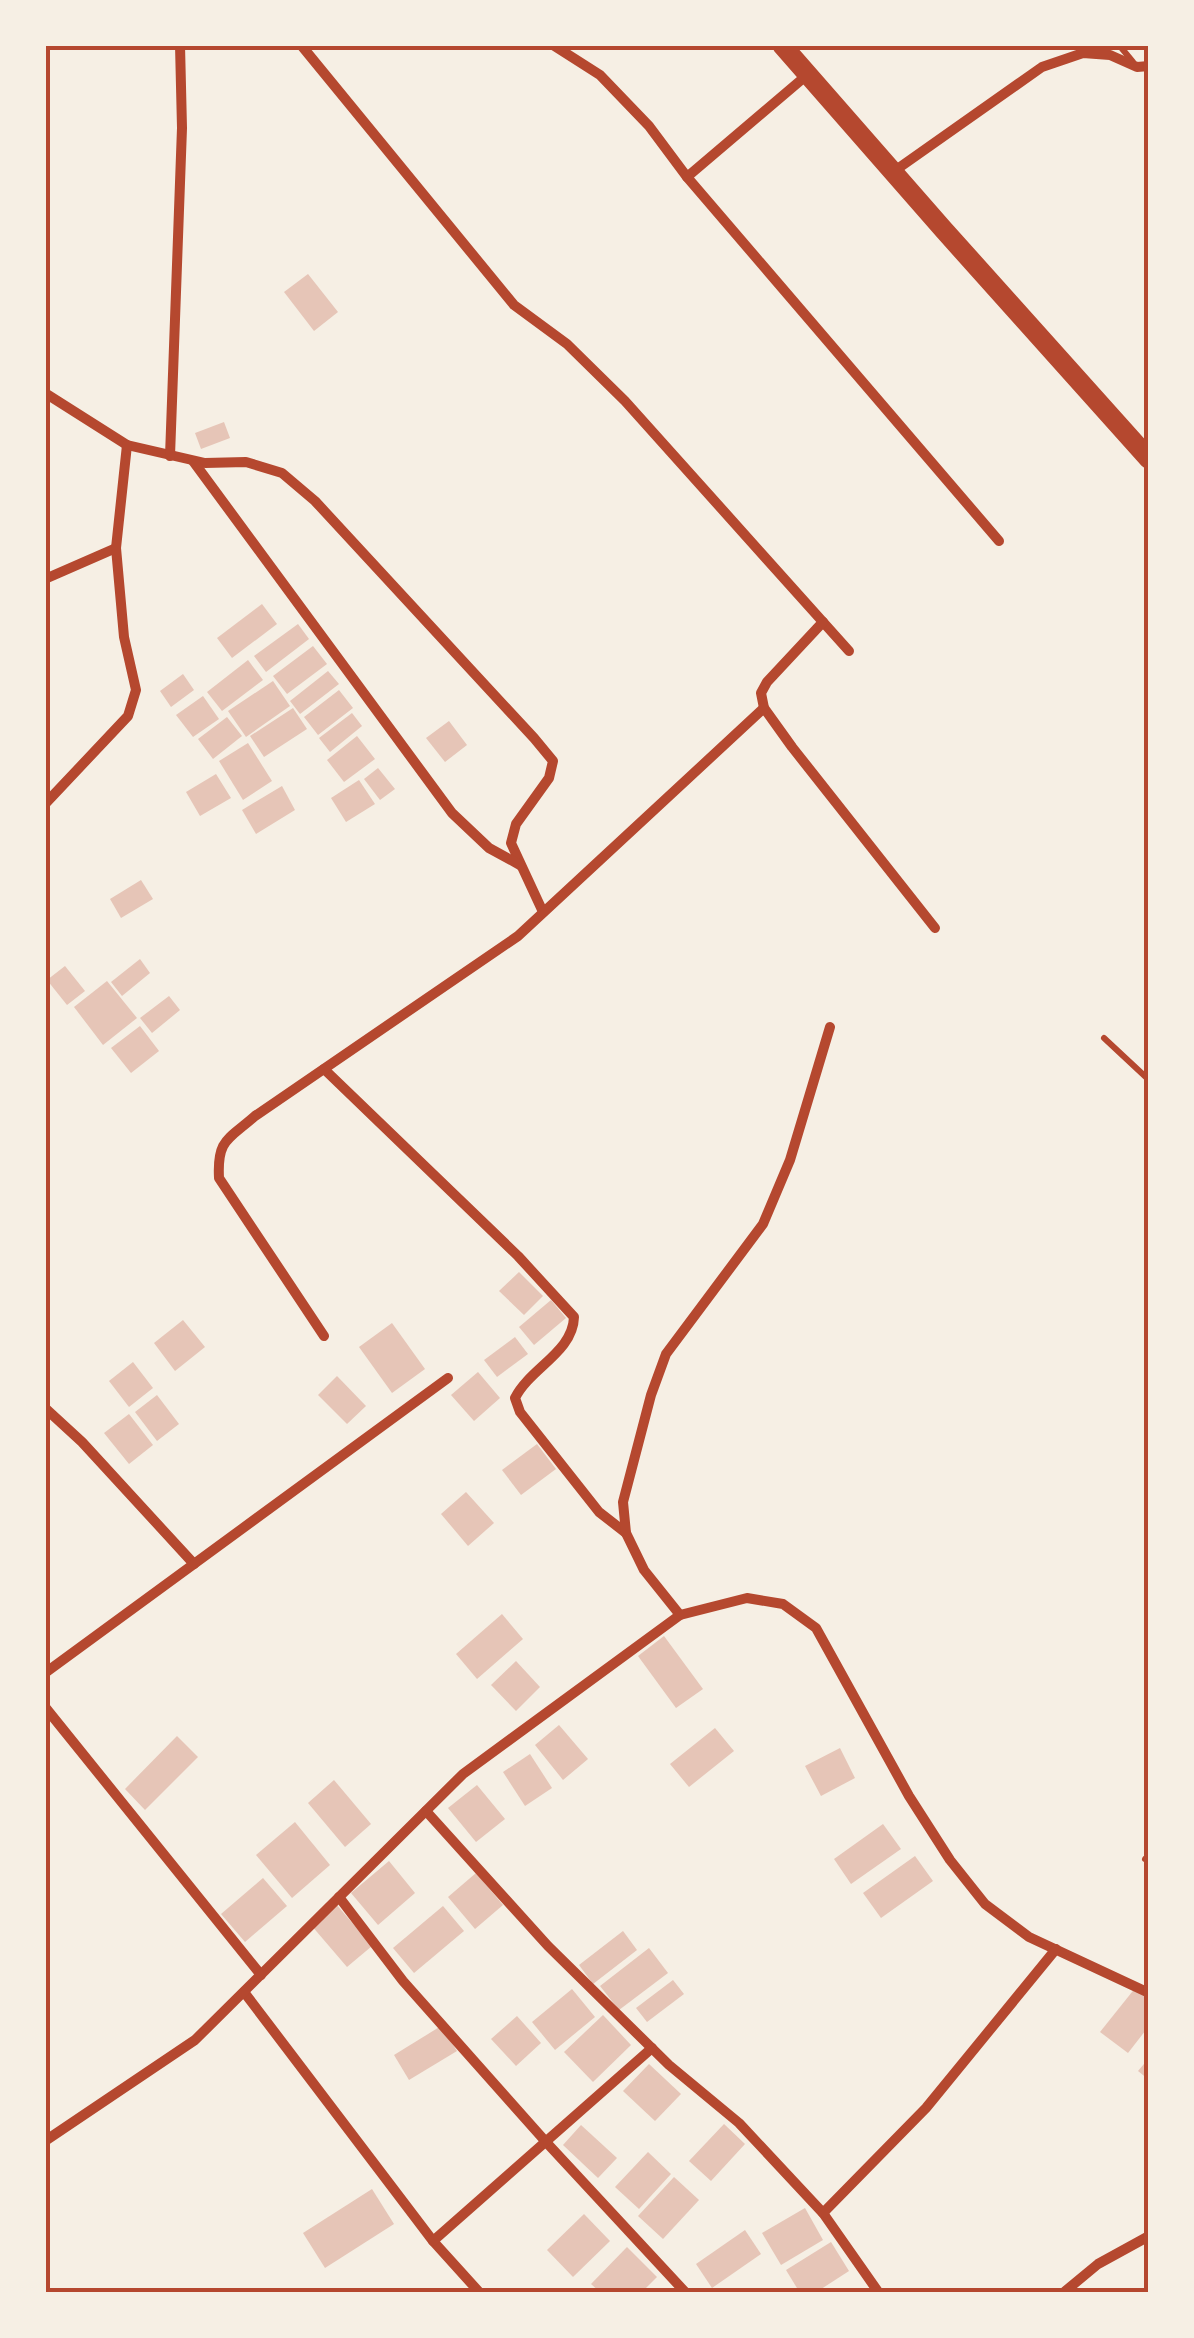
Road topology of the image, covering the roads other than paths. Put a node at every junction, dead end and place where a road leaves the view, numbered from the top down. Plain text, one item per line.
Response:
1 (180, 45) edge
2 (301, 45) edge
3 (552, 45) edge
4 (782, 45) edge
5 (1118, 45) edge
6 (1143, 66) edge
7 (808, 74) junction
8 (893, 172) junction
9 (687, 176) junction
10 (45, 392) edge
11 (126, 444) junction
12 (170, 456) junction
13 (1149, 459) edge
14 (192, 460) junction
15 (998, 541) dead end
16 (116, 548) junction
17 (45, 579) edge
18 (823, 622) junction
19 (849, 651) dead end
20 (764, 708) junction
21 (45, 804) edge
22 (522, 867) junction
23 (543, 912) junction
24 (934, 928) dead end
25 (830, 1027) dead end
26 (1104, 1038) dead end
27 (324, 1069) junction
28 (1149, 1080) edge
29 (324, 1336) dead end
30 (448, 1378) dead end
31 (45, 1408) edge
32 (626, 1532) junction
33 (194, 1564) junction
34 (680, 1615) junction
35 (45, 1672) edge
36 (45, 1707) edge
37 (426, 1812) junction
38 (339, 1898) junction
39 (1056, 1949) junction
40 (261, 1974) junction
41 (244, 1992) junction
42 (1149, 1993) edge
43 (652, 2048) junction
44 (45, 2140) edge
45 (546, 2142) junction
46 (823, 2213) junction
47 (1149, 2236) edge
48 (433, 2242) junction
49 (480, 2293) edge
50 (686, 2293) edge
51 (879, 2293) edge
52 (1064, 2293) edge

1 - 12 street
2 - 18 street
3 - 9 street
4 - 7 main road
5 - 6 lane
6 - 8 street
7 - 8 main road
7 - 9 street
8 - 13 main road
9 - 15 street
10 - 11 street
11 - 12 street
11 - 16 street
12 - 14 street
14 - 22 street
14 - 22 street
16 - 17 street
16 - 21 street
18 - 19 street
18 - 20 street
20 - 23 street
20 - 24 street
22 - 23 street
23 - 27 street
25 - 32 street
26 - 28 lane
27 - 29 street
27 - 32 street
30 - 33 street
31 - 33 street
32 - 34 street
33 - 35 street
34 - 37 street
34 - 39 street
36 - 40 street
37 - 38 street
37 - 43 street
38 - 40 street
38 - 45 street
39 - 42 street
39 - 46 street
40 - 41 street
41 - 44 street
41 - 48 street
43 - 45 street
43 - 46 street
45 - 48 street
45 - 50 street
46 - 51 street
47 - 52 street
48 - 49 street

